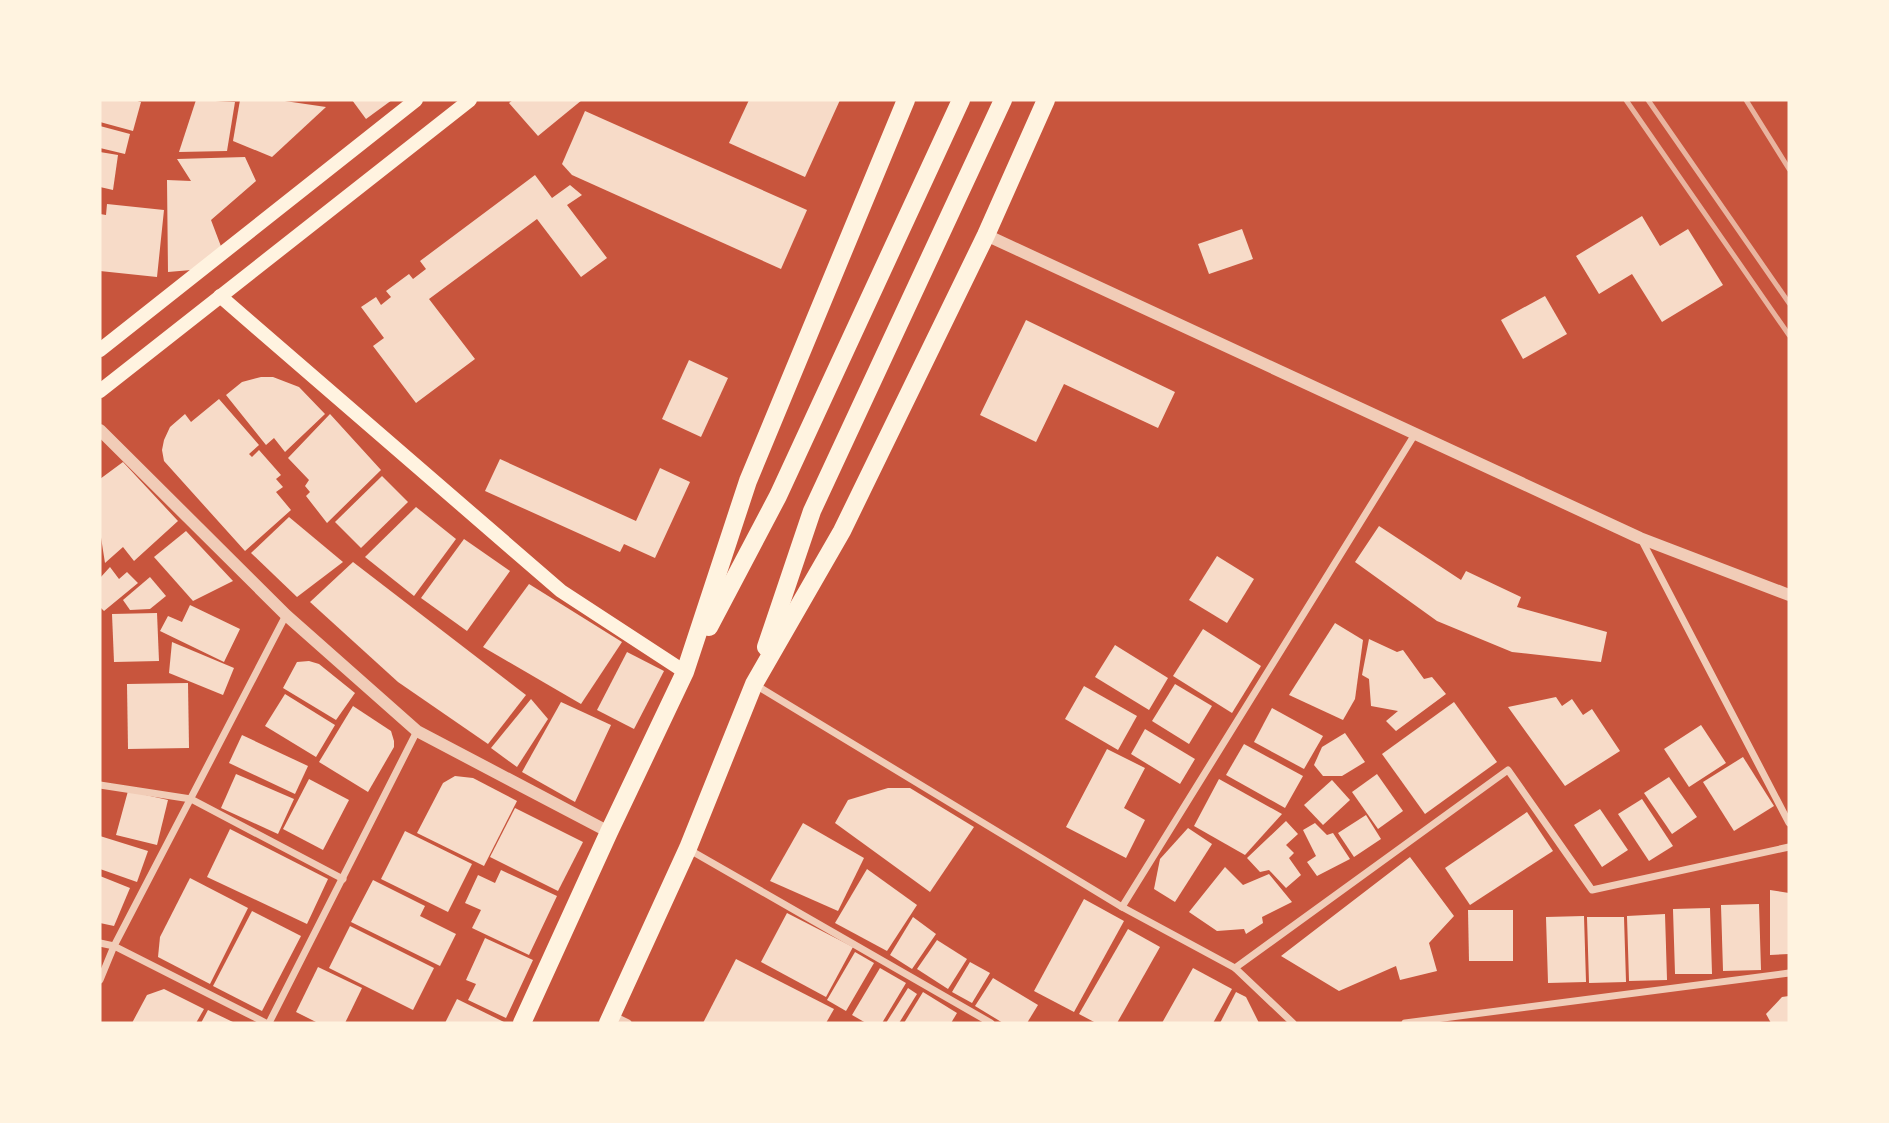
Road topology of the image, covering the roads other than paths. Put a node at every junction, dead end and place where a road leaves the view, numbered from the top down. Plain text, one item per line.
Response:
1 (416, 100) edge
2 (470, 100) edge
3 (906, 100) edge
4 (961, 100) edge
5 (1003, 100) edge
6 (1046, 100) edge
7 (986, 235) junction
8 (220, 296) junction
9 (100, 350) edge
10 (100, 391) edge
11 (100, 430) edge
12 (1415, 434) junction
13 (1640, 538) junction
14 (1789, 594) edge
15 (286, 615) junction
16 (685, 672) junction
17 (754, 684) junction
18 (417, 731) junction
19 (100, 785) edge
20 (191, 799) junction
21 (1789, 823) edge
22 (609, 832) junction
23 (1789, 847) edge
24 (688, 848) junction
25 (343, 879) junction
26 (1122, 908) junction
27 (100, 943) edge
28 (114, 946) junction
29 (1235, 968) junction
30 (1789, 973) edge
31 (100, 980) edge
32 (616, 1020) edge
33 (267, 1023) edge
34 (522, 1023) edge
35 (991, 1023) edge
36 (1293, 1023) edge
37 (1405, 1023) edge

1 - 9 main road
2 - 8 main road
3 - 16 main road
4 - 16 main road
5 - 17 main road
6 - 7 main road
7 - 12 street
7 - 17 main road
8 - 10 main road
8 - 16 main road
11 - 15 street
12 - 13 street
12 - 26 street
13 - 14 street
13 - 21 street
15 - 18 street
15 - 20 street
16 - 22 main road
17 - 24 main road
17 - 26 street
18 - 22 street
18 - 25 street
19 - 20 street
20 - 25 street
20 - 28 street
22 - 34 main road
23 - 29 street
24 - 32 main road
24 - 35 street
25 - 33 street
26 - 29 street
27 - 28 street
28 - 31 street
28 - 33 street
29 - 36 street
30 - 37 street

